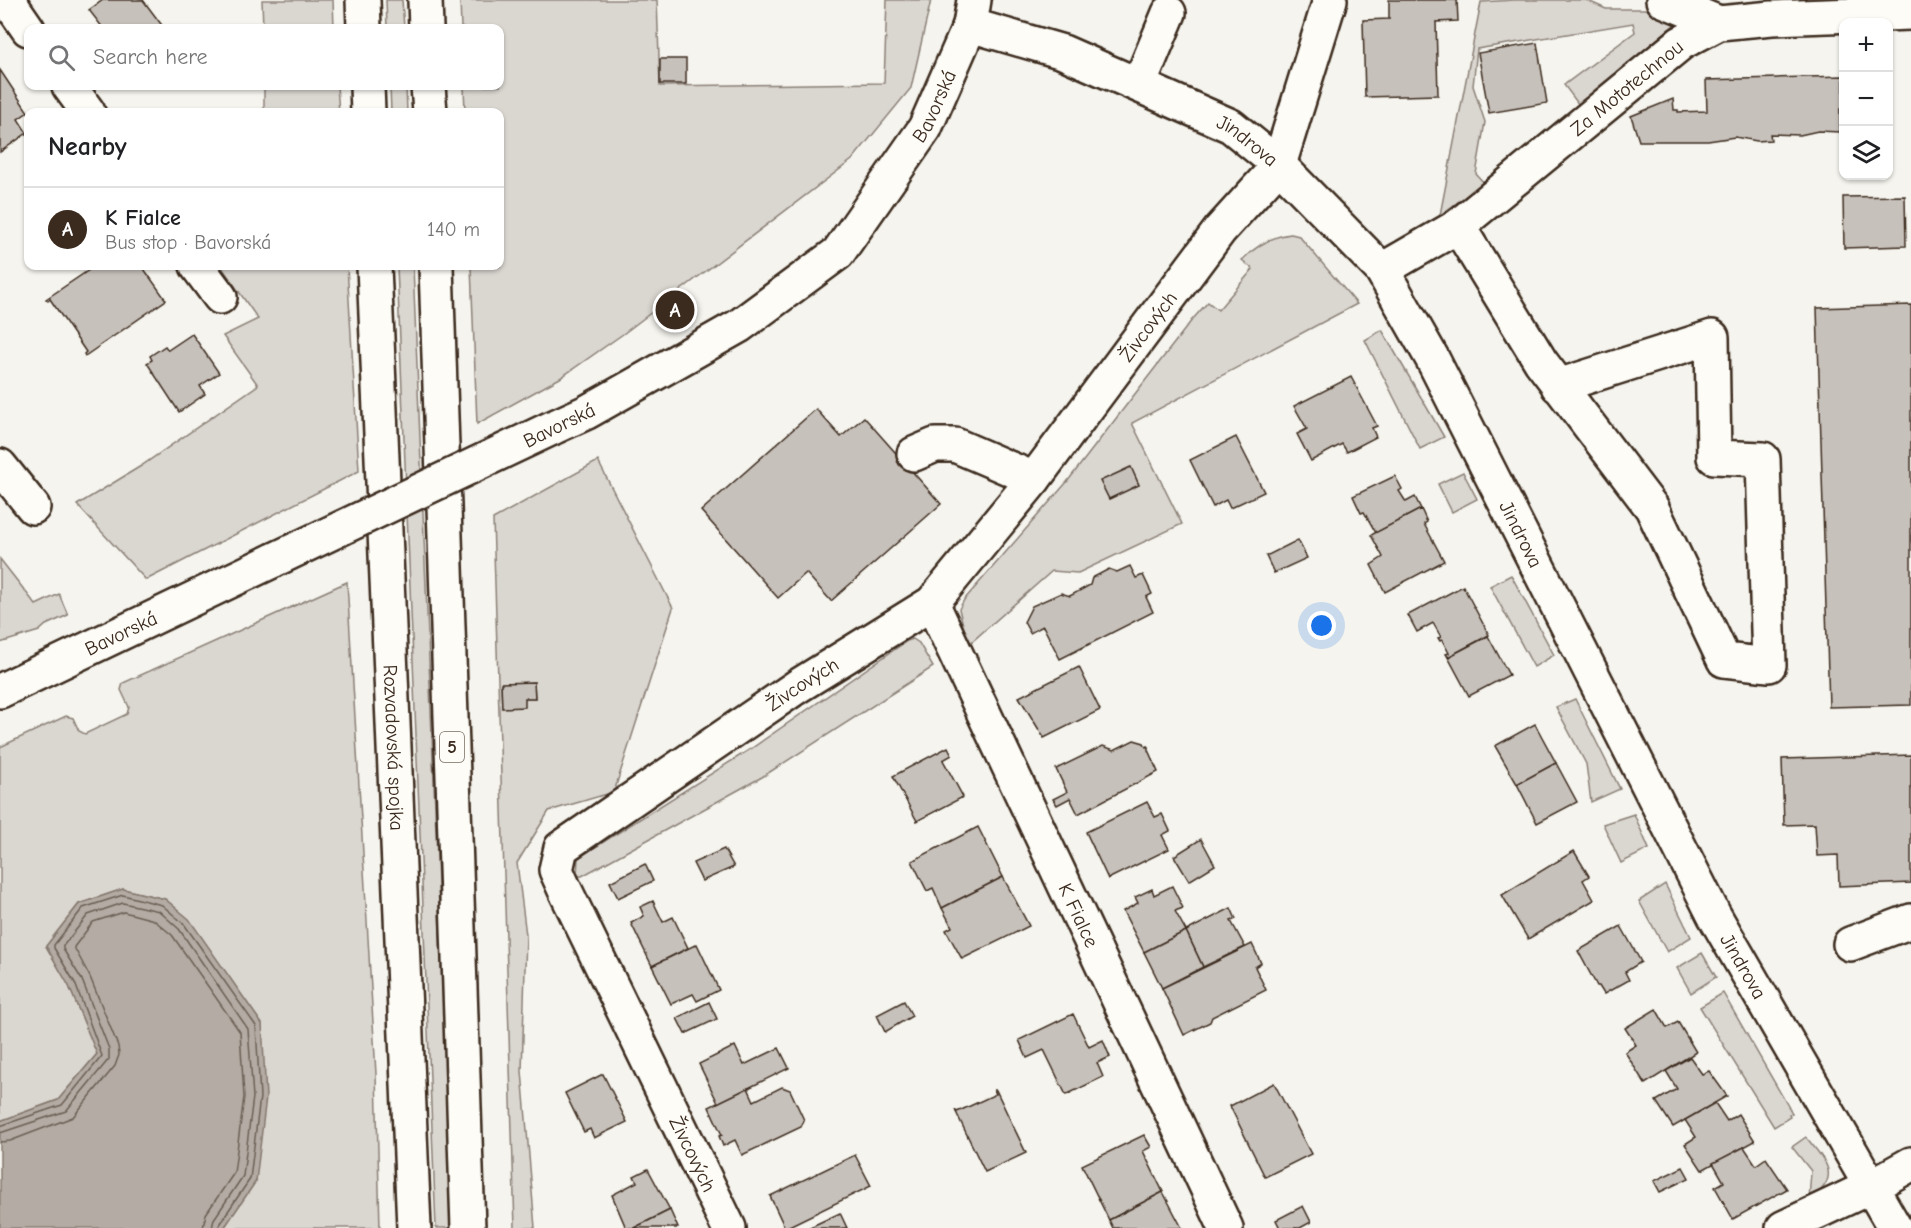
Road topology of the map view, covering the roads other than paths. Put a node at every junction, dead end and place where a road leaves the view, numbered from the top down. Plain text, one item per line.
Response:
1 (8, 0) edge
2 (363, 0) edge
3 (425, 0) edge
4 (1330, 0) edge
5 (1663, 0) edge
6 (972, 12) edge
7 (1169, 13) dead end
8 (1911, 13) edge
9 (1719, 22) junction
10 (25, 24) edge
11 (364, 24) edge
12 (426, 24) edge
13 (1139, 85) junction
14 (72, 90) edge
15 (367, 90) edge
16 (428, 90) edge
17 (85, 108) edge
18 (368, 108) edge
19 (430, 108) edge
20 (1279, 165) junction
21 (1458, 226) junction
22 (200, 270) edge
23 (374, 270) edge
24 (436, 270) edge
25 (1382, 270) junction
26 (220, 297) dead end
27 (1558, 386) junction
28 (914, 454) dead end
29 (0, 466) edge
30 (1034, 480) junction
31 (33, 507) dead end
32 (932, 603) junction
33 (0, 691) edge
34 (1911, 921) edge
35 (1850, 944) dead end
36 (1911, 1164) edge
37 (1870, 1187) junction
38 (414, 1228) edge
39 (468, 1228) edge
40 (729, 1228) edge
41 (1226, 1228) edge
42 (1783, 1228) edge
43 (1895, 1228) edge

1 - 10 main road
2 - 11 main road
3 - 12 main road
4 - 20 main road
5 - 9 main road
6 - 13 main road, Jindrova
6 - 33 main road, Bavorská, bridge
7 - 13 main road
8 - 9 main road, Za Mototechnou
9 - 21 main road, Za Mototechnou
13 - 20 main road, Jindrova
14 - 17 main road
15 - 18 main road
16 - 19 main road
20 - 25 main road, Jindrova
20 - 30 main road, Živcových
21 - 25 main road, Za Mototechnou
21 - 27 main road
22 - 26 main road
23 - 38 main road, Rozvadovská spojka
24 - 39 main road, 5
25 - 37 main road, Jindrova
27 - 27 main road
28 - 30 main road
29 - 31 main road
30 - 32 main road, Živcových
32 - 40 main road, Živcových
32 - 41 main road, K Fialce
34 - 35 main road
36 - 37 main road
37 - 42 main road
37 - 43 main road, Jindrova

